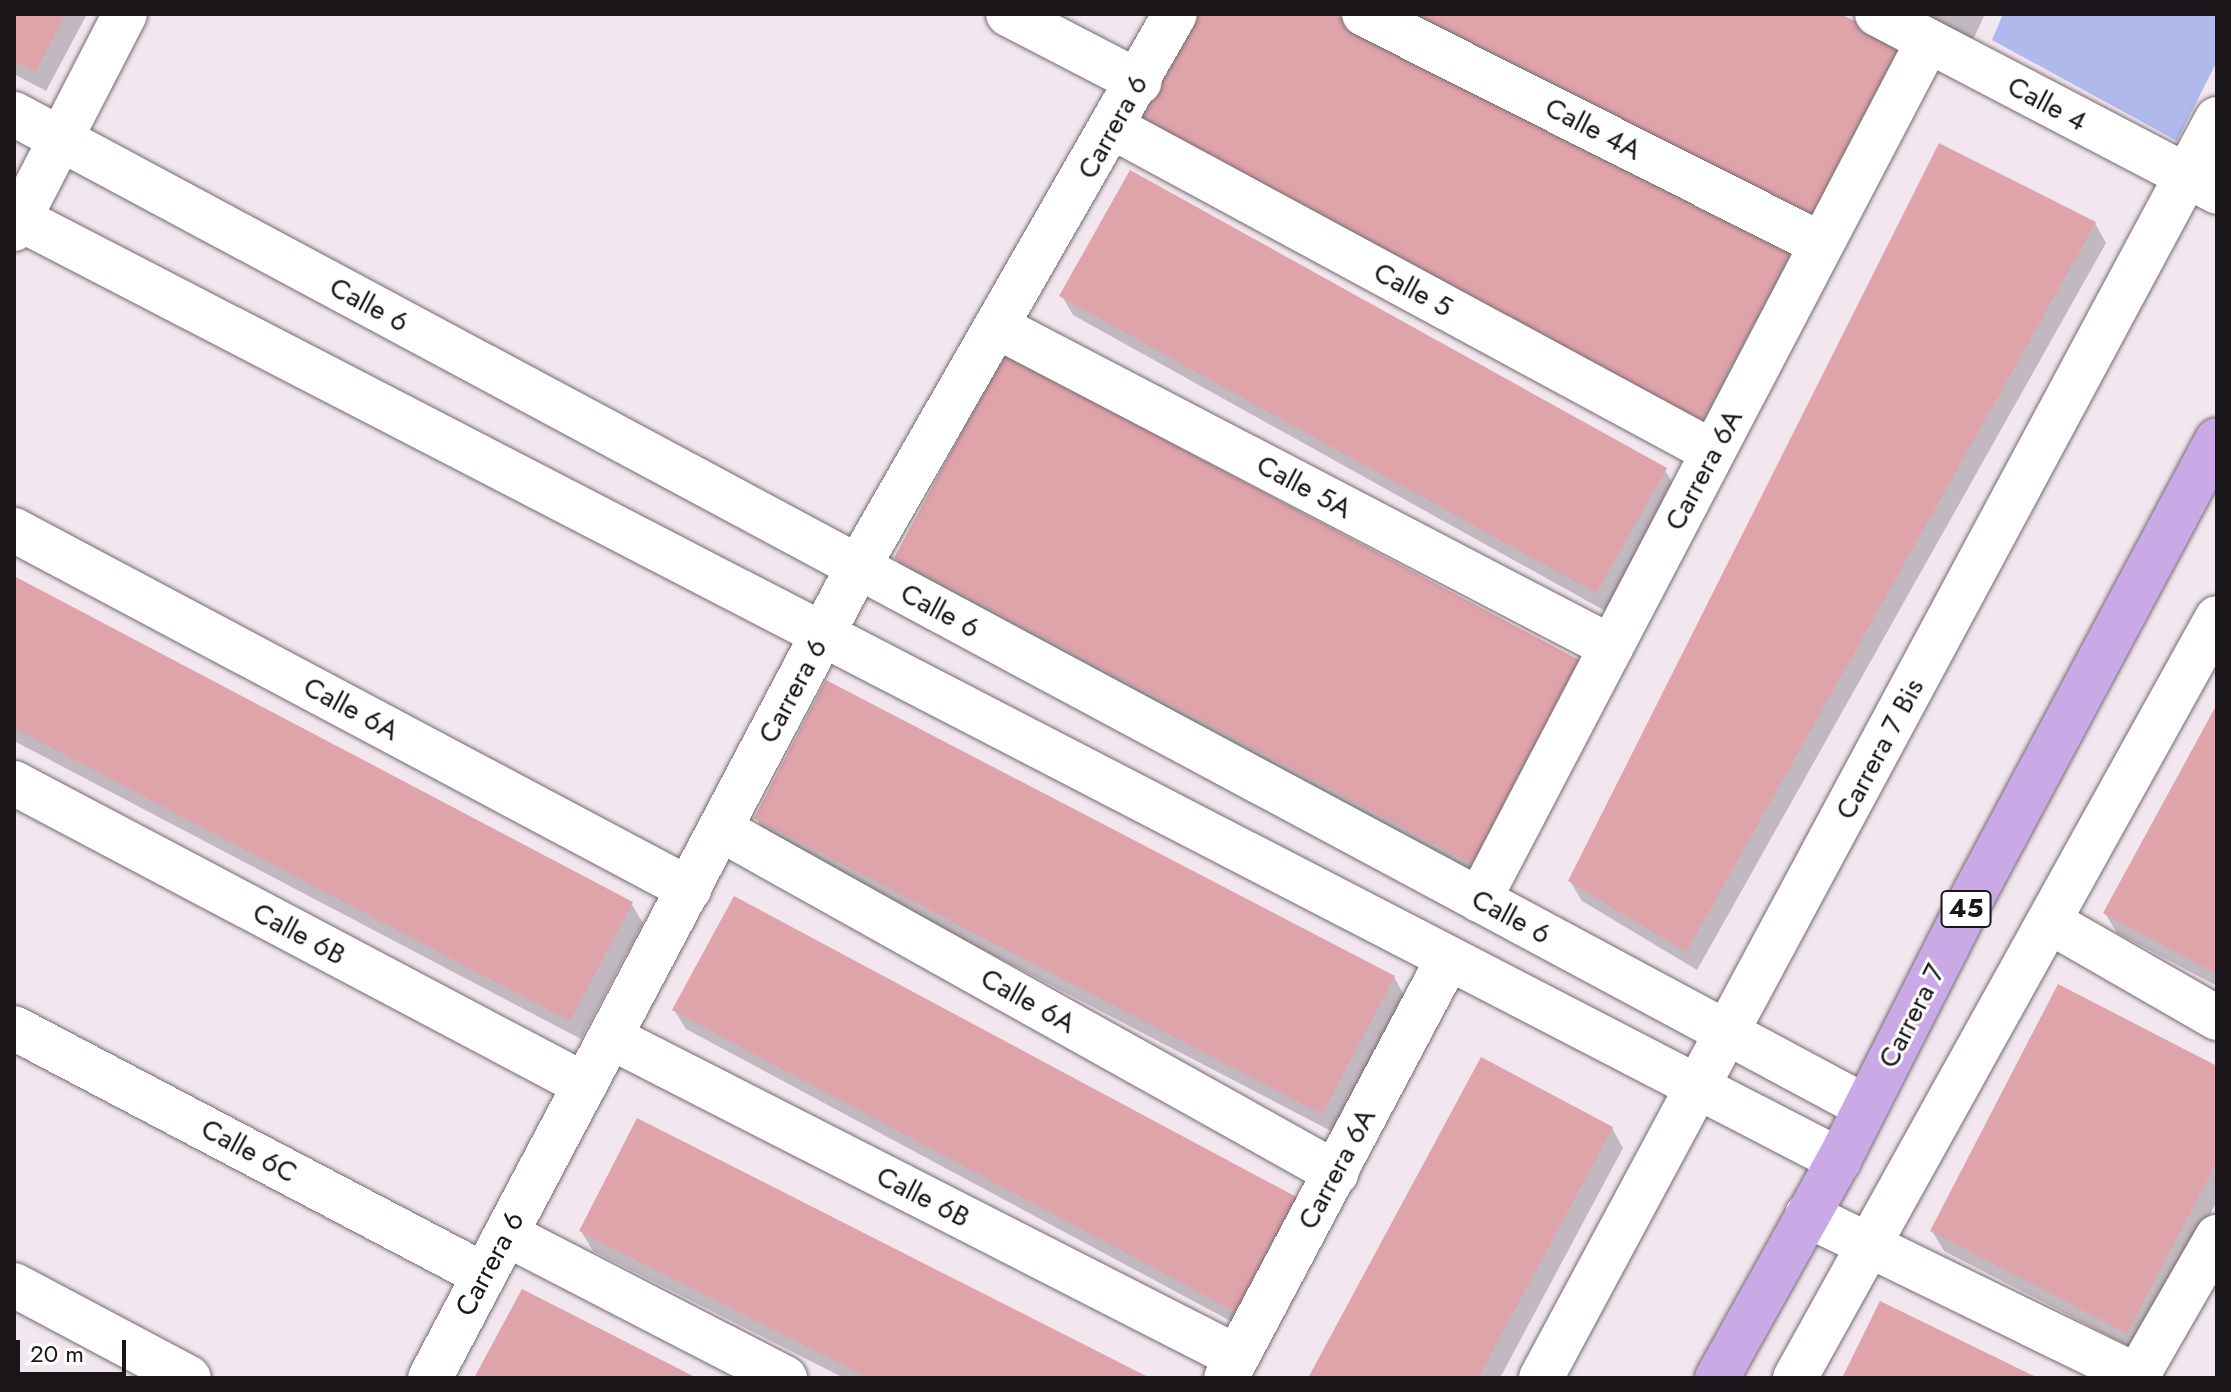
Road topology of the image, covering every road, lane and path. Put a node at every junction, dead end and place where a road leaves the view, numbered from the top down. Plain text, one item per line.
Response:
1 (125, 14) edge
2 (1008, 14) edge
3 (1175, 14) edge
4 (1364, 14) edge
5 (1877, 14) edge
6 (1928, 41) junction
7 (1139, 82) junction
8 (14, 114) edge
9 (2217, 119) edge
10 (1114, 128) junction
11 (61, 139) junction
12 (2203, 185) edge
13 (16, 221) edge
14 (1821, 244) junction
15 (996, 326) junction
16 (2217, 440) edge
17 (1713, 452) junction
18 (14, 530) edge
19 (858, 567) junction
20 (2217, 618) edge
21 (822, 635) junction
22 (1611, 647) junction
23 (14, 783) edge
24 (720, 829) junction
25 (689, 889) junction
26 (1479, 900) junction
27 (2050, 922) junction
28 (1447, 960) junction
29 (2217, 1018) edge
30 (14, 1028) edge
31 (1727, 1032) junction
32 (610, 1037) junction
33 (585, 1085) junction
34 (1698, 1090) junction
35 (1866, 1107) junction
36 (1839, 1160) junction
37 (1336, 1173) junction
38 (1807, 1215) junction
39 (506, 1234) junction
40 (2217, 1237) edge
41 (1870, 1243) junction
42 (484, 1275) junction
43 (14, 1285) edge
44 (1231, 1368) edge
45 (2138, 1377) edge
46 (189, 1378) edge
47 (430, 1378) edge
48 (785, 1378) edge
49 (1541, 1378) edge
50 (1717, 1378) edge
51 (1795, 1378) edge

1 - 11 street
2 - 7 street
3 - 7 street, Carrera 6
4 - 14 street, Calle 4A
5 - 6 street, Calle 4
6 - 12 street, Calle 4
6 - 14 street, Carrera 6A
7 - 10 street, Carrera 6
8 - 11 street, Calle 6
9 - 12 street, Carrera 7 Bis
10 - 15 street, Carrera 6
10 - 17 street, Calle 5
11 - 13 street
11 - 19 street, Calle 6
12 - 31 street, Carrera 7 Bis
13 - 21 street
14 - 17 street, Carrera 6A
15 - 19 street, Carrera 6
15 - 22 street, Calle 5A
16 - 35 main road, Carrera 7 / 45
17 - 22 street, Carrera 6A
18 - 25 street, Calle 6A
19 - 21 street, Carrera 6
19 - 26 street, Calle 6
20 - 27 street
21 - 24 street, Carrera 6
21 - 28 street
22 - 26 street, Carrera 6A
23 - 33 street, Calle 6B
24 - 25 street, Carrera 6
24 - 37 street, Calle 6A
25 - 32 street, Carrera 6
26 - 31 street, Calle 6
27 - 29 street
27 - 41 street
28 - 34 street
28 - 37 street, Carrera 6A
30 - 42 street, Calle 6C
31 - 34 street, Carrera 7 Bis
31 - 35 street, Calle 6
32 - 33 street, Carrera 6
32 - 44 street, Calle 6B
33 - 39 street, Carrera 6
34 - 36 street
34 - 49 street, Carrera 7 Bis
35 - 36 main road, Carrera 7 / 45
36 - 38 main road, Carrera 7 / 45
37 - 44 street, Carrera 6A
38 - 41 street
38 - 50 main road, Carrera 7 / 45
39 - 42 street, Carrera 6
39 - 48 street
40 - 45 street
41 - 45 street
41 - 51 street
42 - 47 street, Carrera 6
43 - 46 street

